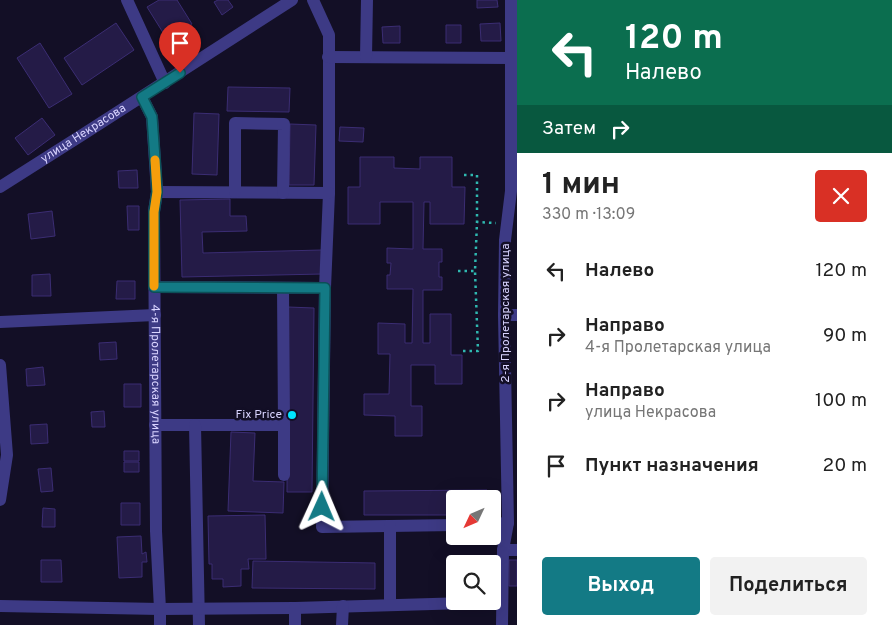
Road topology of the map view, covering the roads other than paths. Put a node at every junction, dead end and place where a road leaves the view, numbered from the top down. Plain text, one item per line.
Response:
1 (128, 0) edge
2 (292, 0) edge
3 (312, 0) edge
4 (367, 0) edge
5 (511, 0) edge
6 (328, 57) junction
7 (366, 57) junction
8 (511, 58) junction
9 (514, 73) edge
10 (165, 83) junction
11 (142, 97) junction
12 (0, 187) edge
13 (157, 192) junction
14 (235, 192) junction
15 (283, 193) junction
16 (329, 193) junction
17 (511, 239) edge
18 (154, 287) junction
19 (283, 288) junction
20 (325, 288) junction
21 (155, 315) junction
22 (511, 315) edge
23 (0, 322) edge
24 (511, 360) edge
25 (0, 365) edge
26 (156, 425) junction
27 (195, 425) junction
28 (284, 425) junction
29 (284, 476) dead end
30 (0, 500) edge
31 (501, 523) edge
32 (508, 523) junction
33 (446, 525) edge
34 (390, 526) junction
35 (503, 550) junction
36 (517, 550) edge
37 (501, 602) joint
38 (446, 603) edge
39 (390, 604) junction
40 (0, 606) edge
41 (343, 606) junction
42 (296, 608) junction
43 (160, 609) junction
44 (199, 609) junction
45 (160, 625) edge
46 (199, 625) edge
47 (295, 625) edge
48 (342, 625) edge
49 (502, 625) edge

1 - 10 street
2 - 10 street, улица Некрасова
3 - 6 street
4 - 7 street
5 - 8 street, 2-я Пролетарская улица
6 - 7 street
6 - 16 street
7 - 8 street
8 - 9 street, 2-я Пролетарская улица
9 - 17 street, 2-я Пролетарская улица
10 - 11 street, улица Некрасова
11 - 12 street, улица Некрасова
11 - 13 street, 4-я Пролетарская улица
13 - 14 street
13 - 18 street, 4-я Пролетарская улица
14 - 15 street
14 - 15 street
15 - 16 street
16 - 20 street
17 - 22 street, 2-я Пролетарская улица
18 - 19 street
18 - 21 street, 4-я Пролетарская улица
19 - 20 street
19 - 28 street
20 - 34 street
21 - 23 street
21 - 26 street, 4-я Пролетарская улица
22 - 24 street, 2-я Пролетарская улица
24 - 32 street, 2-я Пролетарская улица
25 - 30 street
26 - 27 street
26 - 43 street, 4-я Пролетарская улица
27 - 28 street
27 - 44 street
28 - 29 street
31 - 32 street
32 - 35 street, 2-я Пролетарская улица
33 - 34 street
34 - 39 street
35 - 36 street
35 - 37 street, 2-я Пролетарская улица
37 - 49 street, 2-я Пролетарская улица
38 - 39 street
39 - 41 street
40 - 43 street
41 - 42 street
41 - 48 street
42 - 44 street
42 - 47 street
43 - 44 street
43 - 45 street, 4-я Пролетарская улица
44 - 46 street

